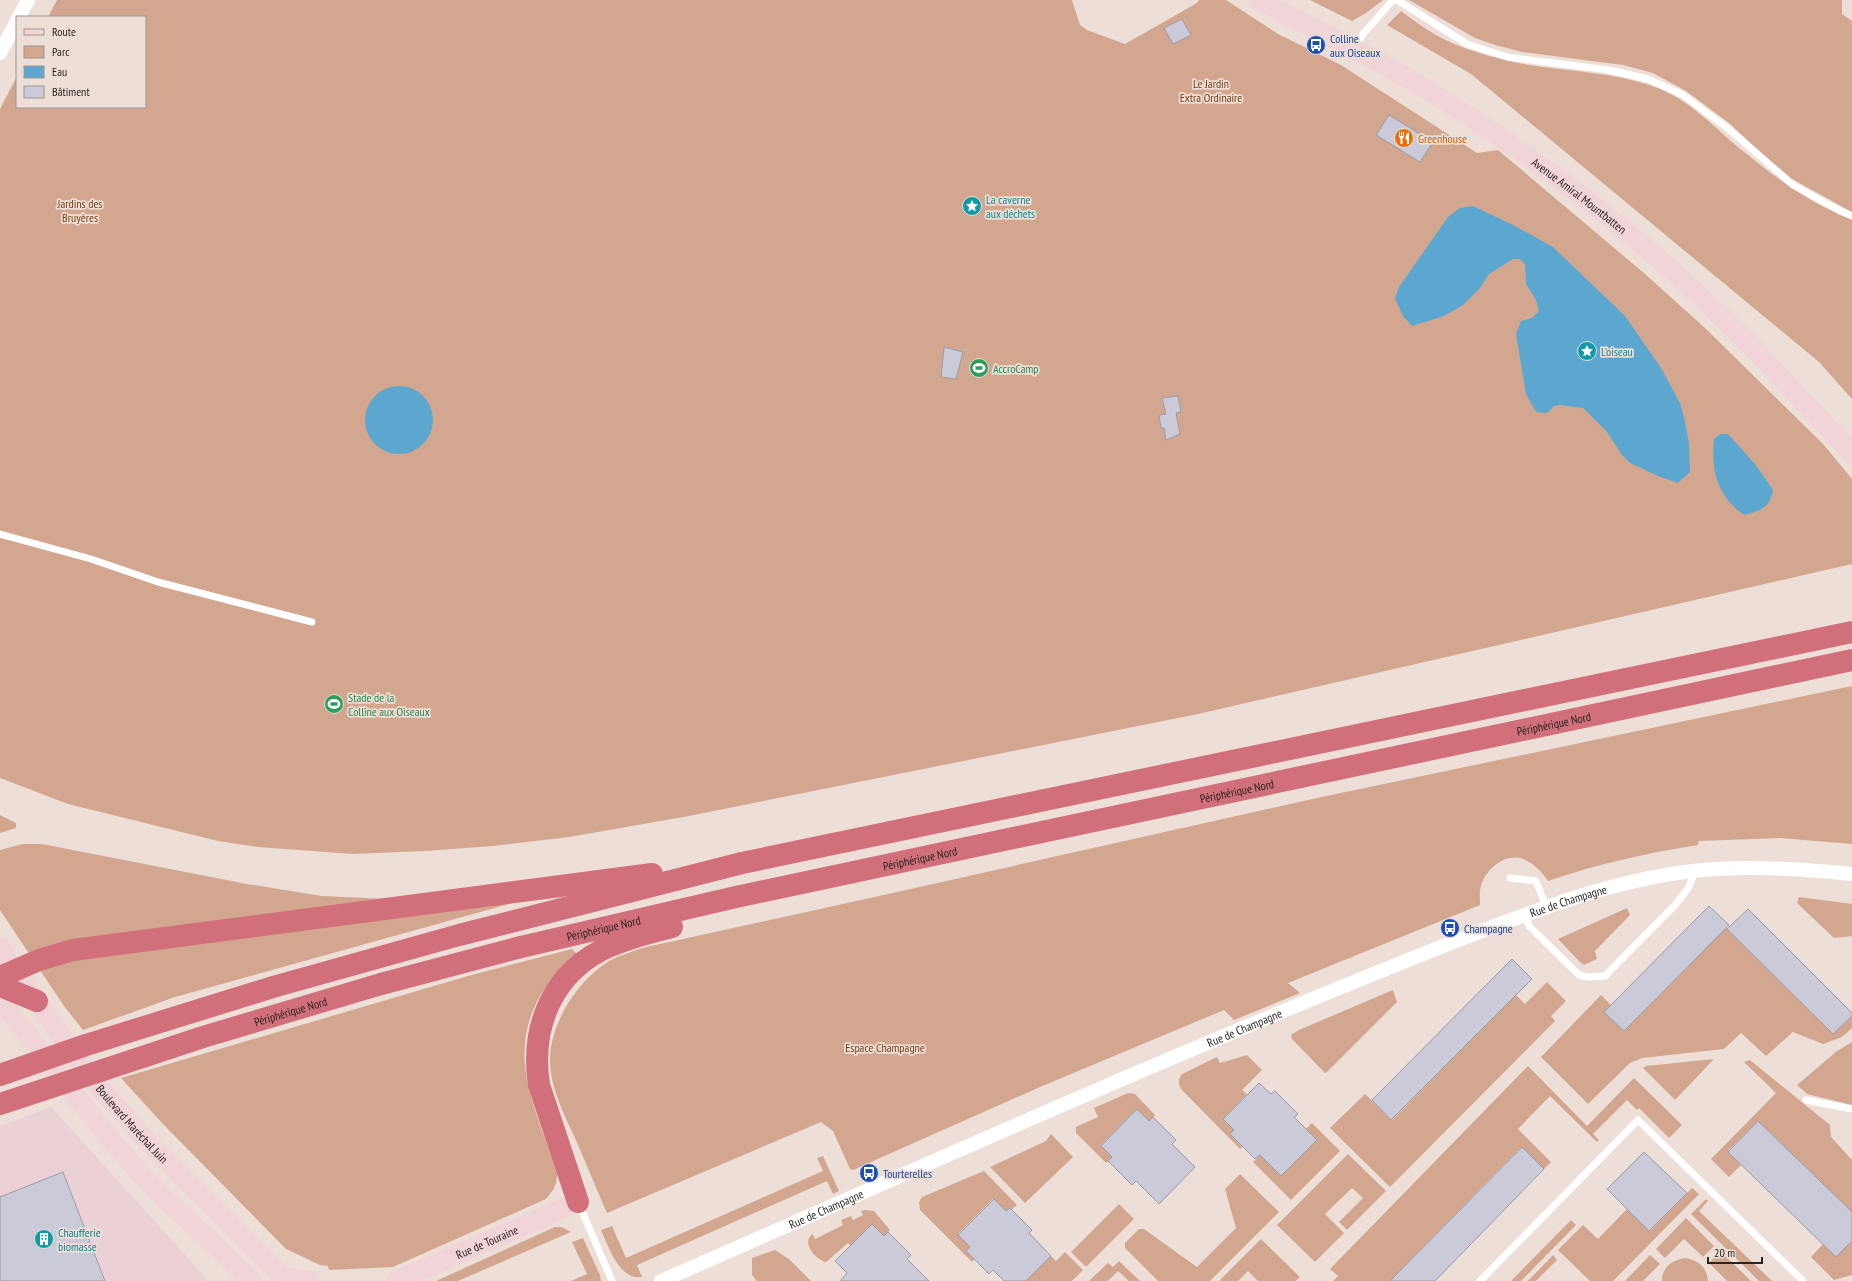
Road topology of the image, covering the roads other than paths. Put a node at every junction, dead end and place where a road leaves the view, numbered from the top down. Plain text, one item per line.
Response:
1 (1259, 0) edge
2 (1393, 0) edge
3 (1397, 0) edge
4 (16, 23) edge
5 (1355, 49) junction
6 (0, 54) edge
7 (1852, 216) edge
8 (1852, 454) edge
9 (0, 534) edge
10 (312, 622) dead end
11 (1852, 632) edge
12 (1852, 660) edge
13 (742, 863) junction
14 (1695, 871) junction
15 (1852, 874) edge
16 (1510, 878) dead end
17 (736, 897) junction
18 (1546, 906) junction
19 (1524, 915) junction
20 (0, 947) edge
21 (8, 973) edge
22 (0, 986) edge
23 (0, 1000) edge
24 (41, 1006) junction
25 (0, 1074) edge
26 (1806, 1100) dead end
27 (0, 1104) edge
28 (1852, 1109) edge
29 (578, 1202) junction
30 (231, 1262) junction
31 (285, 1279) edge
32 (236, 1281) edge
33 (252, 1281) edge
34 (310, 1281) edge
35 (396, 1281) edge
36 (612, 1281) edge
37 (661, 1281) edge
38 (1480, 1281) edge
39 (1803, 1281) edge

1 - 5 main road, Avenue Amiral Mountbatten
2 - 5 lane
3 - 7 lane
4 - 6 street
5 - 8 main road, Avenue Amiral Mountbatten
9 - 10 lane
11 - 13 highway
12 - 17 highway, Périphérique Nord
13 - 21 highway
13 - 25 highway
14 - 15 street, Rue de Champagne
14 - 18 street, Rue de Champagne
14 - 19 lane
16 - 18 lane
17 - 27 highway, Périphérique Nord
17 - 29 highway
18 - 19 street, Rue de Champagne
19 - 37 street, Rue de Champagne
20 - 21 main road, Boulevard Maréchal Juin
21 - 24 main road, Boulevard Maréchal Juin
22 - 24 highway
23 - 30 main road, Boulevard Maréchal Juin
24 - 31 main road, Boulevard Maréchal Juin
26 - 28 lane
29 - 35 main road, Rue de Touraine
29 - 36 lane
30 - 32 main road
30 - 33 main road, Boulevard Maréchal Juin
31 - 34 main road
38 - 39 lane

